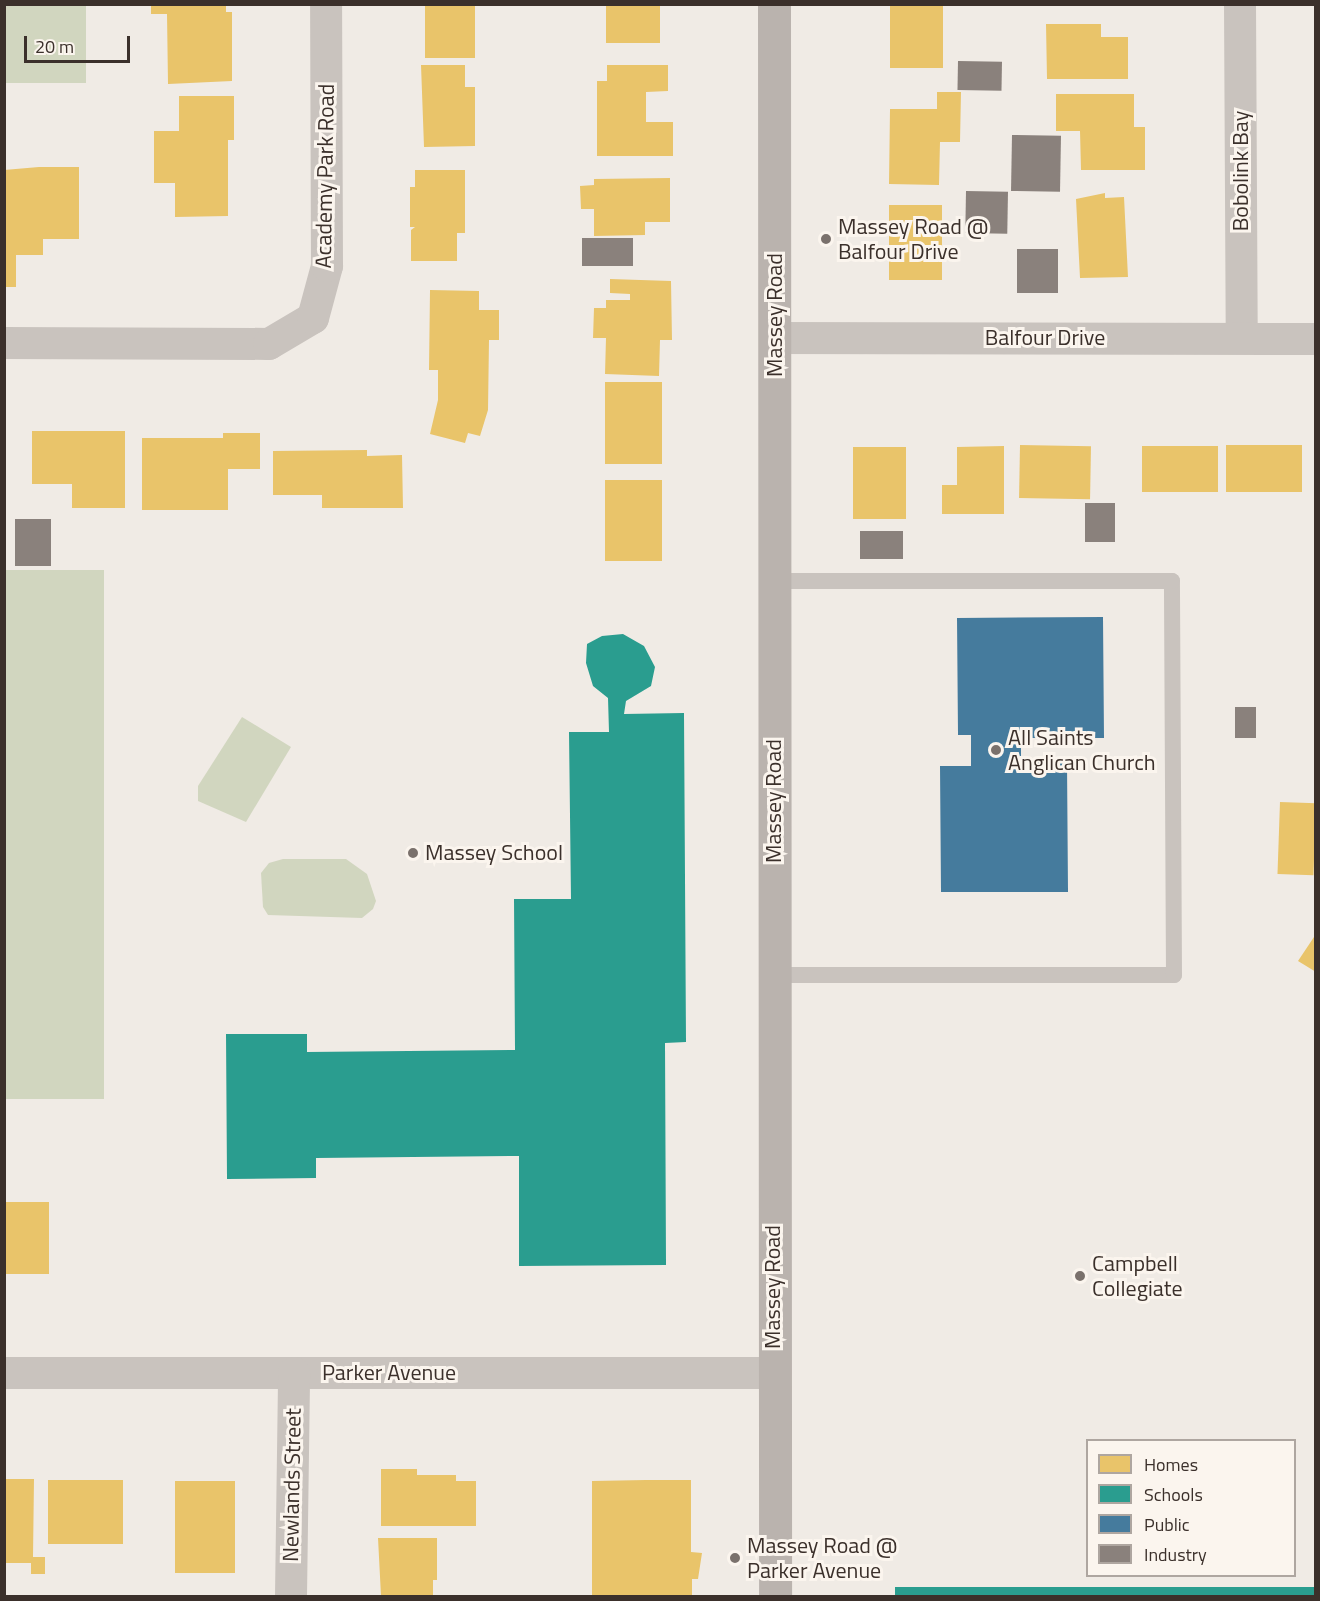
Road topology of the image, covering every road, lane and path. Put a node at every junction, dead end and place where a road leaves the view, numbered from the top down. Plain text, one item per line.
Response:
1 (326, 4) edge
2 (774, 4) edge
3 (1240, 4) edge
4 (775, 338) junction
5 (1242, 338) junction
6 (1316, 339) edge
7 (4, 344) edge
8 (774, 580) junction
9 (774, 975) junction
10 (4, 1373) edge
11 (294, 1373) junction
12 (773, 1373) junction
13 (291, 1596) edge
14 (775, 1596) edge

1 - 7 street, Academy Park Road
2 - 4 street, Massey Road
3 - 5 street, Bobolink Bay
4 - 5 street, Balfour Drive
4 - 8 street, Massey Road
5 - 6 street, Balfour Drive
8 - 9 street, Massey Road
8 - 9 lane
9 - 12 street, Massey Road
10 - 11 street, Parker Avenue
11 - 12 street, Parker Avenue
11 - 13 street, Newlands Street
12 - 14 street, Massey Road

